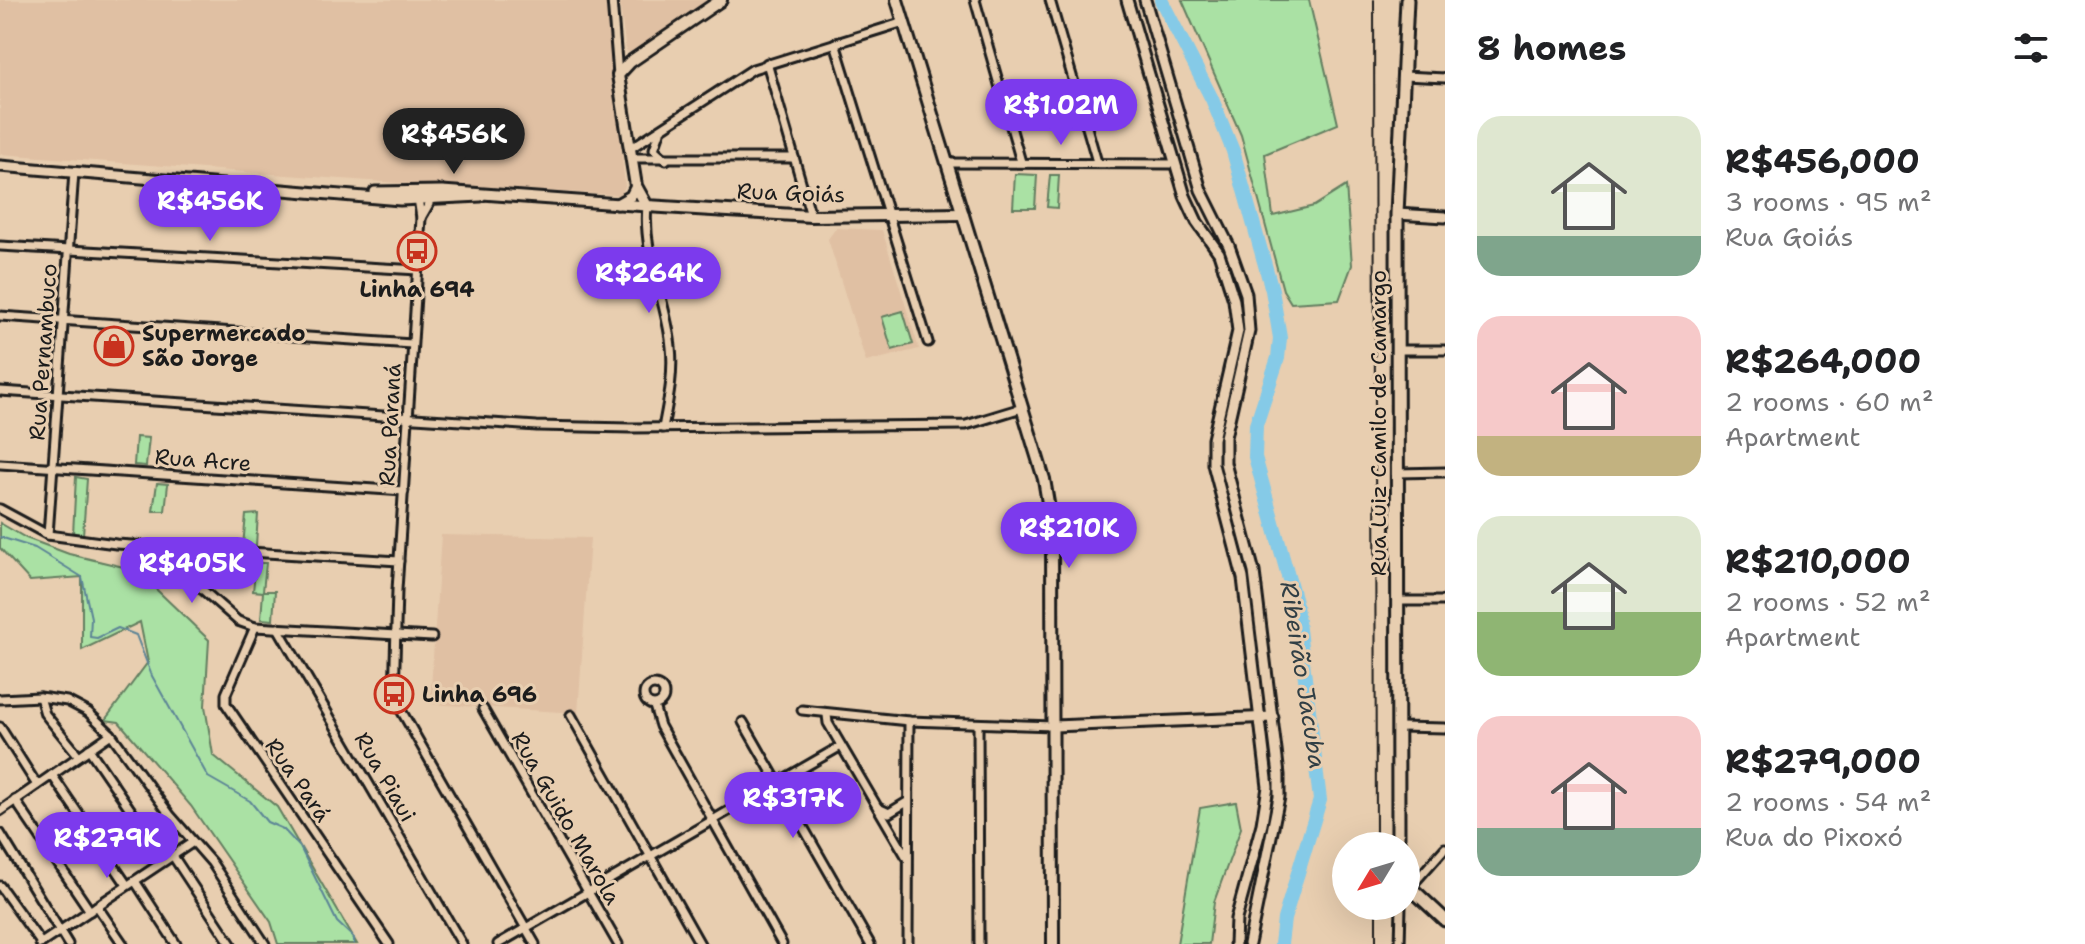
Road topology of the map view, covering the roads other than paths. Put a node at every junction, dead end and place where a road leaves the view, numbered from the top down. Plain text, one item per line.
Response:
1 (612, 0) edge
2 (721, 0) edge
3 (897, 0) edge
4 (975, 0) edge
5 (1050, 0) edge
6 (1127, 0) edge
7 (1145, 0) edge
8 (1407, 0) edge
9 (904, 22) junction
10 (835, 43) junction
11 (767, 63) junction
12 (618, 75) junction
13 (1404, 76) junction
14 (1445, 78) edge
15 (661, 130) junction
16 (1189, 148) junction
17 (1172, 152) junction
18 (631, 153) junction
19 (794, 158) junction
20 (666, 160) junction
21 (1021, 162) junction
22 (1097, 162) junction
23 (947, 163) junction
24 (1175, 164) junction
25 (0, 166) edge
26 (1196, 171) junction
27 (74, 172) junction
28 (1178, 175) junction
29 (636, 186) junction
30 (348, 193) junction
31 (427, 193) junction
32 (417, 201) junction
33 (617, 204) junction
34 (647, 206) junction
35 (963, 214) junction
36 (1397, 214) junction
37 (888, 215) junction
38 (811, 216) junction
39 (1445, 217) edge
40 (421, 218) junction
41 (0, 246) edge
42 (68, 250) junction
43 (418, 270) junction
44 (0, 316) edge
45 (64, 320) junction
46 (928, 342) dead end
47 (412, 344) junction
48 (1398, 350) junction
49 (1445, 350) edge
50 (0, 391) edge
51 (59, 395) junction
52 (1022, 408) junction
53 (408, 415) junction
54 (663, 428) junction
55 (0, 464) edge
56 (53, 468) junction
57 (1445, 472) edge
58 (1398, 473) junction
59 (404, 491) junction
60 (0, 509) edge
61 (48, 535) junction
62 (153, 546) junction
63 (399, 561) junction
64 (1399, 601) junction
65 (1445, 601) edge
66 (255, 627) junction
67 (278, 628) junction
68 (395, 633) junction
69 (432, 637) dead end
70 (40, 697) junction
71 (0, 699) edge
72 (654, 706) dead end
73 (483, 709) dead end
74 (802, 710) dead end
75 (571, 715) dead end
76 (827, 715) junction
77 (1273, 717) junction
78 (1259, 718) junction
79 (909, 721) junction
80 (743, 722) dead end
81 (978, 724) junction
82 (1054, 726) junction
83 (0, 727) edge
84 (1399, 727) junction
85 (1445, 728) edge
86 (111, 734) junction
87 (841, 746) junction
88 (89, 749) junction
89 (79, 756) junction
90 (52, 775) junction
91 (778, 783) junction
92 (37, 785) junction
93 (15, 800) junction
94 (907, 802) junction
95 (877, 808) junction
96 (0, 810) edge
97 (715, 820) junction
98 (1398, 832) edge
99 (0, 833) edge
100 (193, 842) junction
101 (1445, 848) edge
102 (650, 855) junction
103 (173, 856) junction
104 (907, 858) junction
105 (165, 860) junction
106 (1420, 872) edge
107 (131, 883) junction
108 (0, 886) edge
109 (588, 892) junction
110 (1420, 896) edge
111 (94, 908) junction
112 (1401, 920) edge
113 (1445, 920) edge
114 (526, 928) junction
115 (60, 931) junction
116 (40, 944) edge
117 (68, 944) edge
118 (123, 944) edge
119 (176, 944) edge
120 (231, 944) edge
121 (265, 944) edge
122 (389, 944) edge
123 (462, 944) edge
124 (498, 944) edge
125 (535, 944) edge
126 (618, 944) edge
127 (700, 944) edge
128 (782, 944) edge
129 (870, 944) edge
130 (908, 944) edge
131 (979, 944) edge
132 (1053, 944) edge
133 (1235, 944) edge
134 (1249, 944) edge
135 (1400, 944) edge

1 - 12 street
2 - 12 main road
3 - 9 main road
4 - 21 street
5 - 22 street
6 - 17 street
7 - 16 street
8 - 13 main road, Rua Luiz Camilo de Camargo
9 - 10 street
9 - 23 main road
10 - 11 street
10 - 37 street
11 - 15 street
11 - 19 street
12 - 18 main road
13 - 14 street
13 - 36 main road, Rua Luiz Camilo de Camargo
15 - 18 street
15 - 20 street
16 - 17 street
16 - 26 street
17 - 24 street
18 - 20 street
18 - 29 main road
19 - 20 street
19 - 38 street
21 - 22 street
21 - 23 street
22 - 24 street
23 - 35 main road
24 - 28 street
25 - 27 street, Rua Goiás
26 - 28 street
26 - 77 street
27 - 30 street, Rua Goiás
27 - 42 street, Rua Pernambuco
28 - 78 street
29 - 33 street
29 - 34 main road
30 - 31 street, Rua Goiás
30 - 32 street, Rua Goiás
31 - 32 street, Rua Goiás
31 - 33 street, Rua Goiás
31 - 40 street, Rua Paraná
32 - 40 street, Rua Paraná
33 - 34 street, Rua Goiás
34 - 38 main road, Rua Goiás
34 - 54 street
35 - 37 main road, Rua Goiás
35 - 52 main road
36 - 39 street
36 - 48 main road, Rua Luiz Camilo de Camargo
37 - 38 main road, Rua Goiás
37 - 46 street
40 - 43 street, Rua Paraná
41 - 42 street
42 - 43 street
42 - 45 street, Rua Pernambuco
43 - 47 street, Rua Paraná
44 - 45 street
45 - 47 street
45 - 51 street, Rua Pernambuco
47 - 53 street, Rua Paraná
48 - 49 street
48 - 58 main road, Rua Luiz Camilo de Camargo
50 - 51 street
51 - 53 street
51 - 56 street, Rua Pernambuco
52 - 54 street
52 - 82 main road
53 - 54 street
53 - 59 street, Rua Paraná
55 - 56 street, Rua Acre
56 - 59 street, Rua Acre
56 - 61 street, Rua Pernambuco
57 - 58 street
58 - 64 main road, Rua Luiz Camilo de Camargo
59 - 63 street, Rua Paraná
60 - 61 street
61 - 62 street
62 - 63 street
62 - 66 street
63 - 68 street, Rua Paraná
64 - 65 street
64 - 84 main road, Rua Luiz Camilo de Camargo
66 - 67 street
66 - 122 street, Rua Pará
67 - 68 street
67 - 123 street, Rua Piaui
68 - 69 street
68 - 114 street, Rua Paraná
70 - 71 street
70 - 86 street
70 - 89 street
72 - 97 street
73 - 109 street, Rua Guido Marola
74 - 76 street
75 - 102 street
76 - 79 street
76 - 87 street
77 - 78 street
77 - 134 street
78 - 82 street
78 - 133 street
79 - 81 street
79 - 94 street
80 - 91 street
81 - 82 street
81 - 131 street
82 - 132 main road
83 - 92 street
84 - 85 street
84 - 98 main road, Rua Luiz Camilo de Camargo
86 - 88 street
86 - 100 street
87 - 91 street
87 - 95 street
88 - 89 street
88 - 105 street
89 - 90 street
90 - 92 street
90 - 107 street
91 - 97 street
91 - 129 street
92 - 93 street
93 - 96 street
93 - 111 street
94 - 95 street
94 - 104 street
95 - 104 street
97 - 102 street
97 - 128 street
99 - 115 street
100 - 103 street
100 - 121 street
101 - 106 street
102 - 109 street
102 - 127 street
103 - 105 street
103 - 120 street
104 - 130 street
105 - 107 street
107 - 111 street
107 - 119 street
108 - 116 street
109 - 114 street
109 - 126 street, Rua Guido Marola
110 - 113 main road
111 - 115 street
111 - 118 street
112 - 135 street
114 - 124 street
114 - 125 street, Rua Paraná
115 - 116 street
115 - 117 street

